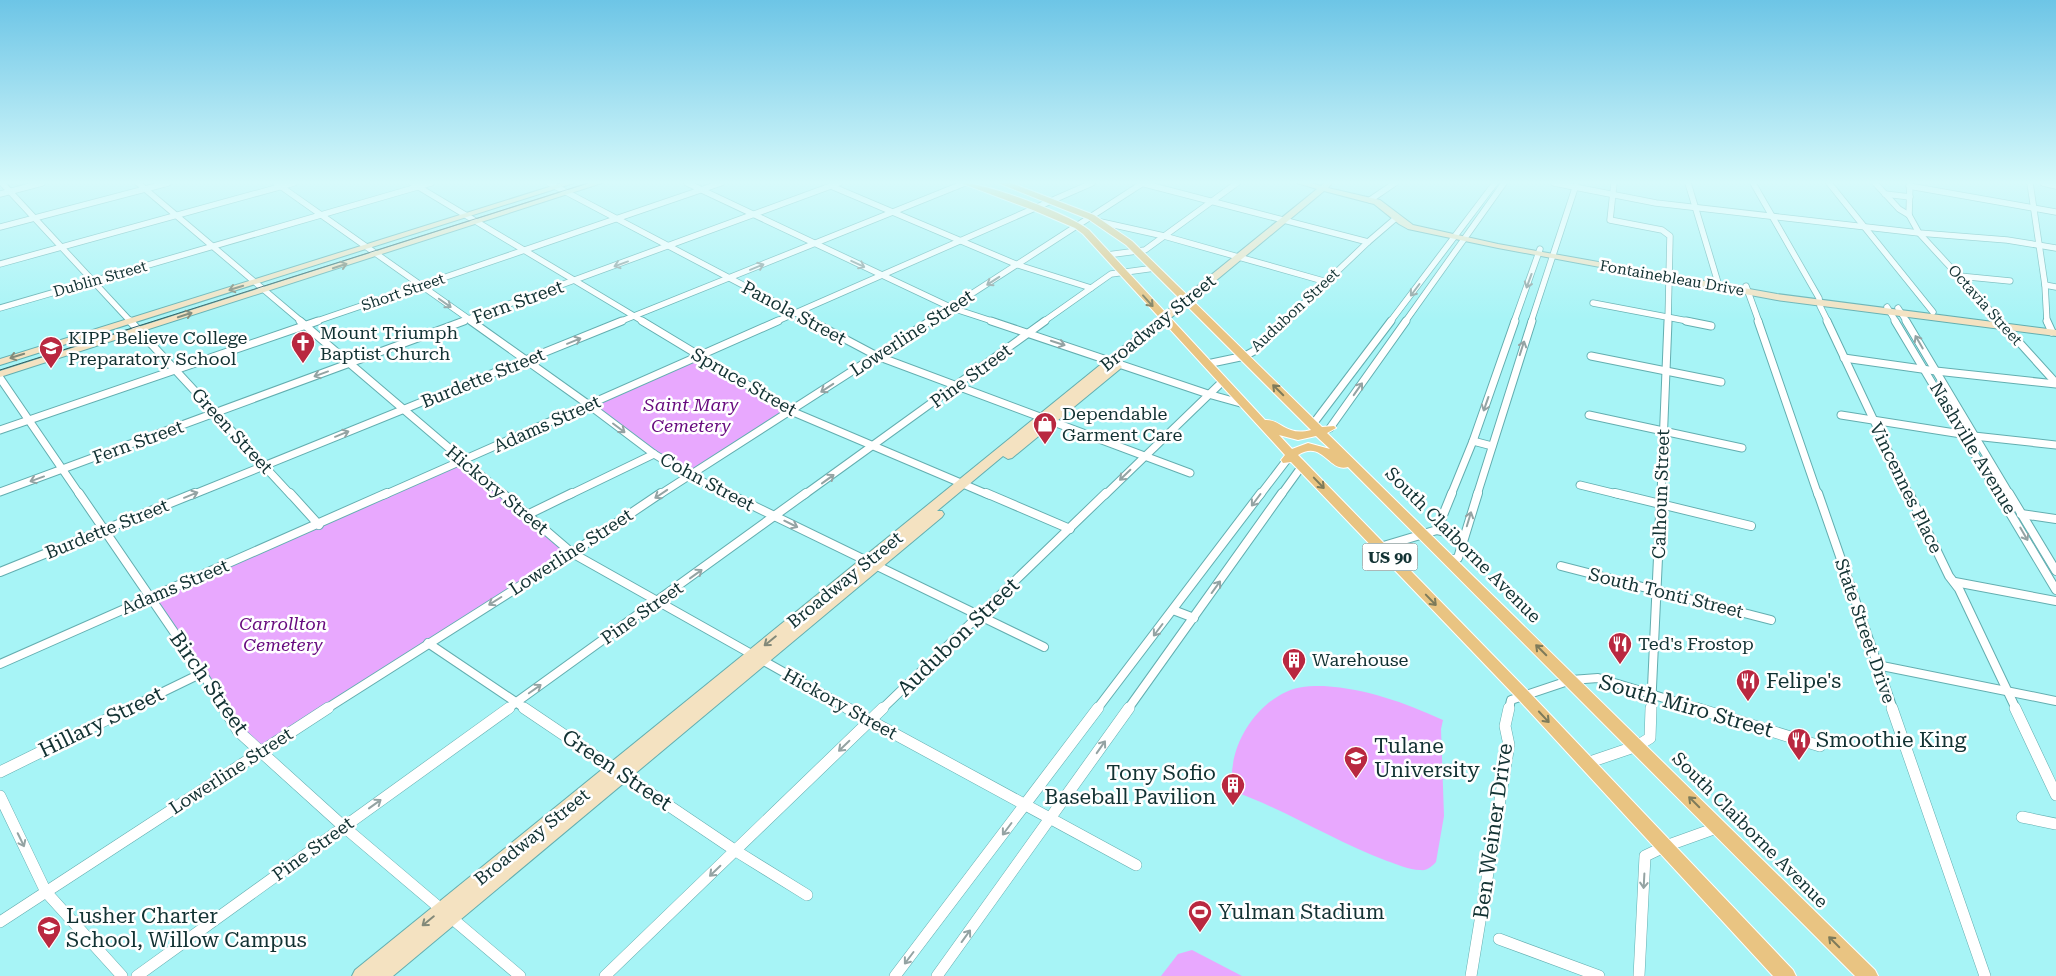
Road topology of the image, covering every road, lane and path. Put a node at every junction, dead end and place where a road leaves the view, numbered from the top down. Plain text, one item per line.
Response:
1 (44, 229) edge
2 (129, 229) edge
3 (191, 229) edge
4 (275, 229) edge
5 (340, 229) edge
6 (426, 229) edge
7 (456, 229) edge
8 (487, 229) edge
9 (589, 229) edge
10 (634, 229) edge
11 (716, 229) edge
12 (782, 229) edge
13 (853, 229) edge
14 (928, 229) edge
15 (990, 229) edge
16 (1074, 229) edge
17 (1080, 229) edge
18 (1111, 229) edge
19 (1131, 229) edge
20 (1174, 229) edge
21 (1279, 229) edge
22 (1314, 229) edge
23 (1384, 229) edge
24 (1419, 229) edge
25 (1431, 229) edge
26 (1462, 229) edge
27 (1473, 229) edge
28 (1562, 229) edge
29 (1653, 229) edge
30 (1701, 229) edge
31 (1778, 229) edge
32 (1866, 229) edge
33 (1879, 229) edge
34 (1917, 229) edge
35 (2037, 229) edge
36 (1920, 233) junction
37 (1164, 236) junction
38 (1456, 236) junction
39 (1466, 238) junction
40 (960, 242) junction
41 (1368, 242) junction
42 (815, 244) junction
43 (2039, 245) junction
44 (668, 246) junction
45 (61, 247) junction
46 (213, 247) junction
47 (367, 247) junction
48 (2056, 248) edge
49 (524, 251) junction
50 (1138, 251) junction
51 (1539, 252) junction
52 (376, 254) junction
53 (1553, 254) junction
54 (1107, 256) junction
55 (1243, 258) junction
56 (0, 264) edge
57 (1018, 265) junction
58 (1155, 268) junction
59 (1122, 272) junction
60 (1670, 275) junction
61 (883, 276) junction
62 (1426, 276) junction
63 (1959, 276) junction
64 (729, 278) junction
65 (1437, 278) junction
66 (2010, 280) dead end
67 (94, 281) junction
68 (574, 281) junction
69 (255, 282) junction
70 (1326, 282) junction
71 (1718, 284) junction
72 (2045, 285) junction
73 (421, 286) junction
74 (2056, 287) edge
75 (1091, 288) junction
76 (1746, 289) junction
77 (264, 290) junction
78 (1819, 301) junction
79 (1189, 302) junction
80 (1594, 304) dead end
81 (0, 308) edge
82 (952, 308) junction
83 (1519, 308) junction
84 (1895, 310) junction
85 (1534, 311) junction
86 (1933, 312) junction
87 (796, 314) junction
88 (633, 317) junction
89 (1668, 318) junction
90 (1393, 319) junction
91 (469, 320) junction
92 (131, 321) junction
93 (1166, 321) junction
94 (1405, 322) junction
95 (2001, 322) junction
96 (305, 326) junction
97 (1711, 326) dead end
98 (2053, 329) edge
99 (139, 330) junction
100 (1030, 334) junction
101 (877, 356) junction
102 (1245, 356) junction
103 (1591, 356) dead end
104 (699, 357) junction
105 (1844, 358) junction
106 (526, 360) junction
107 (0, 362) edge
108 (1116, 363) junction
109 (349, 364) junction
110 (1207, 364) junction
111 (1355, 369) junction
112 (1498, 369) junction
113 (1926, 369) junction
114 (176, 370) junction
115 (1666, 371) junction
116 (1936, 371) junction
117 (1514, 372) junction
118 (1368, 373) junction
119 (0, 374) edge
120 (0, 378) edge
121 (1223, 381) junction
122 (1721, 382) dead end
123 (2056, 384) edge
124 (958, 386) junction
125 (1208, 394) junction
126 (1239, 399) junction
127 (590, 405) junction
128 (403, 410) junction
129 (791, 411) junction
130 (216, 413) junction
131 (1589, 415) dead end
132 (1842, 415) dead end
133 (1872, 419) junction
134 (28, 420) junction
135 (1047, 420) junction
136 (1321, 428) junction
137 (0, 430) edge
138 (1663, 431) junction
139 (1963, 434) junction
140 (1974, 436) junction
141 (1473, 441) junction
142 (874, 446) junction
143 (1492, 446) junction
144 (2056, 446) edge
145 (1742, 448) dead end
146 (654, 454) junction
147 (1144, 456) junction
148 (1288, 458) junction
149 (463, 461) junction
150 (264, 466) junction
151 (1299, 469) junction
152 (62, 470) junction
153 (1190, 473) dead end
154 (689, 475) junction
155 (967, 485) junction
156 (1580, 485) dead end
157 (0, 492) edge
158 (1661, 504) junction
159 (1400, 511) junction
160 (2012, 513) junction
161 (2022, 514) junction
162 (527, 515) junction
163 (776, 517) junction
164 (2056, 519) edge
165 (319, 525) junction
166 (1751, 526) dead end
167 (1070, 529) junction
168 (103, 530) junction
169 (1430, 531) junction
170 (1464, 536) junction
171 (1380, 547) junction
172 (572, 553) junction
173 (1450, 560) junction
174 (871, 564) junction
175 (1561, 566) dead end
176 (2056, 571) edge
177 (0, 572) edge
178 (1955, 582) junction
179 (1657, 590) junction
180 (2056, 590) edge
181 (149, 598) junction
182 (658, 601) junction
183 (2056, 601) edge
184 (1173, 610) junction
185 (979, 616) junction
186 (1194, 618) junction
187 (1771, 620) dead end
188 (428, 643) junction
189 (1044, 647) dead end
190 (758, 657) junction
191 (0, 664) edge
192 (1877, 665) junction
193 (202, 673) junction
194 (1571, 680) junction
195 (2008, 691) junction
196 (1652, 694) junction
197 (1523, 695) junction
198 (2056, 701) edge
199 (516, 702) junction
200 (870, 721) junction
201 (1637, 746) junction
202 (1820, 746) dead end
203 (260, 752) junction
204 (1587, 763) junction
205 (0, 772) edge
206 (620, 772) junction
207 (0, 796) edge
208 (2056, 796) edge
209 (1026, 804) junction
210 (2022, 817) dead end
211 (1051, 818) junction
212 (2056, 824) edge
213 (343, 826) junction
214 (1719, 827) junction
215 (1666, 846) junction
216 (736, 851) junction
217 (1136, 866) dead end
218 (46, 892) junction
219 (807, 895) dead end
220 (447, 913) junction
221 (0, 922) edge
222 (1499, 939) dead end
223 (122, 976) edge
224 (137, 976) edge
225 (361, 976) edge
226 (380, 976) edge
227 (520, 976) edge
228 (605, 976) edge
229 (896, 976) edge
230 (937, 976) edge
231 (1471, 976) edge
232 (1599, 976) edge
233 (1639, 976) edge
234 (1786, 976) edge
235 (1868, 976) edge
236 (1985, 976) edge

1 - 45 street, Green Street
2 - 45 street
3 - 46 street, Hickory Street
4 - 46 street, Dublin Street
5 - 47 street, Cohn Street
6 - 47 street
7 - 52 street
8 - 49 street, Spruce Street
9 - 49 street, Short Street
10 - 44 street, Panola Street
11 - 44 street, Fern Street
12 - 42 street
13 - 42 street, Burdette Street
14 - 40 street
15 - 40 street, Adams Street
16 - 57 street, Lowerline Street
17 - 54 main road, US 90
18 - 50 main road, South Claiborne Avenue / US 90
19 - 37 street
20 - 37 street
21 - 55 street, Broadway Street
22 - 41 street
23 - 41 street, Audubon Street
24 - 38 street, Fontainebleau Drive
25 - 38 street, Fontainebleau Drive
26 - 38 street
27 - 39 street
28 - 53 street
29 - 60 street, Calhoun Street
30 - 71 street
31 - 78 street, Vincennes Place
32 - 86 street
33 - 36 street
34 - 36 street, Octavia Street
35 - 43 street
36 - 43 street
36 - 63 street, Octavia Street
37 - 50 street
37 - 55 street
38 - 39 street, Fontainebleau Drive
38 - 62 street
39 - 51 street, Fontainebleau Drive
39 - 65 street
40 - 57 street
40 - 61 street, Adams Street
41 - 70 street, Audubon Street
42 -> 61 street
64 -> 42 street, Burdette Street
43 - 48 street
43 - 72 street
44 - 64 street, Panola Street
44 -> 68 street, Fern Street
45 - 56 street
45 - 67 street, Green Street
46 - 67 street, Dublin Street
46 - 69 street, Hickory Street
47 - 52 street, Cohn Street
47 - 69 street
49 - 68 street, Spruce Street
49 - 73 street, Short Street
50 - 54 street
50 - 58 main road, South Claiborne Avenue / US 90
51 - 53 street, Fontainebleau Drive
51 -> 83 street
52 - 73 street, Cohn Street
77 -> 52 street
53 - 60 street, Fontainebleau Drive
53 - 85 street
54 - 59 main road, US 90
55 - 70 street
55 - 79 street, Broadway Street
57 - 75 street
57 -> 82 street, Lowerline Street
58 - 59 street, Pine Street
58 - 79 main road, South Claiborne Avenue / US 90
59 - 75 street, Pine Street
59 -> 93 main road, US 90
60 - 71 street, Fontainebleau Drive
60 - 89 street, Calhoun Street
61 - 82 street
61 - 87 street, Adams Street
62 - 65 street
62 -> 90 street
63 - 66 street
63 - 95 street, Octavia Street
64 - 87 street, Panola Street
64 - 88 street, Burdette Street
65 - 94 street
67 - 81 street, Dublin Street
67 - 92 street, Green Street
68 - 88 street, Spruce Street
68 - 91 street, Fern Street
69 - 77 street, Hickory Street
69 -> 92 street
70 - 102 street, Audubon Street
71 - 76 street, Fontainebleau Drive
72 - 74 street
72 - 98 street
73 -> 91 street, Cohn Street
73 - 96 street, Short Street
75 - 100 street, Pine Street
76 - 78 street, Fontainebleau Drive
76 - 192 street, State Street Drive
77 - 96 street, Hickory Street
99 -> 77 street
78 - 84 street, Fontainebleau Drive
78 - 105 street, Vincennes Place
79 - 93 street, Broadway Street
79 - 102 main road, South Claiborne Avenue / US 90
80 - 89 street
82 - 100 street
82 - 101 street, Lowerline Street
83 - 85 street
83 - 112 street
84 - 86 street, Fontainebleau Drive
84 - 95 street, Fontainebleau Drive
84 - 113 street, Nashville Avenue
116 -> 84 street, Nashville Avenue
117 -> 85 street
86 - 95 street, Fontainebleau Drive
87 - 101 street, Panola Street
87 - 104 street, Adams Street
88 - 104 street, Spruce Street
106 -> 88 street, Burdette Street
89 - 97 street
89 - 115 street, Calhoun Street
90 - 94 street
90 - 111 street
91 - 106 street, Cohn Street
91 - 109 street, Fern Street
92 - 99 street, Green Street
92 -> 107 street
93 - 108 street, Broadway Street
93 - 110 main road, US 90
94 - 118 street
95 - 98 street, Fontainebleau Drive
95 - 123 street, Octavia Street
96 - 109 street, Hickory Street
96 - 114 street, Short Street
99 - 114 street, Green Street
99 - 119 street
100 -> 108 street
100 - 124 street, Pine Street
101 - 124 street, Panola Street
101 -> 129 street, Lowerline Street
102 - 110 street, Audubon Street
136 -> 102 main road, South Claiborne Avenue / US 90
103 - 115 street
104 - 127 street, Adams Street
104 - 129 street, Spruce Street
105 - 113 street
105 - 133 street, Vincennes Place
106 - 127 street, Cohn Street
106 - 128 street, Burdette Street
108 - 125 street
108 - 135 street, Broadway Street
109 - 128 street, Hickory Street
109 -> 130 street, Fern Street
110 - 121 main road, US 90
111 - 118 street
111 - 136 street
112 - 117 street
112 -> 141 street
113 - 116 street
113 - 139 street, Nashville Avenue
114 - 130 street, Green Street
114 - 134 street, Short Street
115 - 122 street
115 - 138 street, Calhoun Street
116 - 123 street
116 - 140 street, Nashville Avenue
117 - 143 street
136 -> 118 street
120 - 134 street, Birch Street
121 - 125 street, Audubon Street
121 - 126 main road, US 90
124 - 135 street, Panola Street
124 - 142 street, Pine Street
125 - 126 street
125 - 147 street, Audubon Street
126 - 136 main road
126 - 148 main road, US 90
127 -> 146 street, Cohn Street
127 - 149 street, Adams Street
128 - 149 street, Hickory Street
150 -> 128 street, Burdette Street
129 - 142 street, Spruce Street
129 - 154 street, Lowerline Street
130 - 150 street, Green Street
130 - 152 street, Fern Street
131 - 138 street
132 - 133 street
133 - 139 street
133 - 178 street, Vincennes Place
134 - 137 street, Short Street
134 - 152 street, Birch Street
135 - 147 street, Panola Street
135 - 155 street, Broadway Street
136 - 159 main road, South Claiborne Avenue / US 90
138 - 145 street
138 - 158 street, Calhoun Street
139 - 140 street
139 - 160 street, Nashville Avenue
140 - 144 street
140 - 161 street, Nashville Avenue
141 - 143 street
141 - 169 street
142 - 155 street, Spruce Street
163 -> 142 street, Pine Street
170 -> 143 street
146 - 154 street, Cohn Street
146 - 162 street
147 - 153 street, Panola Street
147 -> 167 street, Audubon Street
148 - 151 main road, US 90
148 - 159 main road
148 -> 184 street
149 - 162 street, Hickory Street
149 - 165 street, Adams Street
150 - 165 street, Green Street
168 -> 150 street, Burdette Street
151 -> 171 main road, US 90
186 -> 151 street
152 -> 157 street, Fern Street
152 - 168 street, Birch Street
154 - 163 street, Cohn Street
154 -> 172 street, Lowerline Street
155 - 167 street, Spruce Street
155 - 174 street, Broadway Street
156 - 158 street
158 - 166 street
158 - 179 street, Calhoun Street
159 - 169 main road, South Claiborne Avenue / US 90
160 - 161 street
160 -> 180 street, Nashville Avenue
161 - 164 street
161 - 176 street, Nashville Avenue
162 - 172 street, Hickory Street
163 -> 174 street, Cohn Street
182 -> 163 street, Pine Street
165 - 181 street, Adams Street
167 - 185 street, Audubon Street
168 - 177 street, Burdette Street
168 - 181 street, Birch Street
169 - 170 street
169 - 171 street
169 - 173 main road, South Claiborne Avenue / US 90
170 - 173 street
171 -> 197 main road, US 90
172 - 182 street, Hickory Street
172 -> 188 street, Lowerline Street
194 -> 173 main road, South Claiborne Avenue / US 90
174 - 185 street, Cohn Street
174 - 190 street, Broadway Street
175 - 179 street, South Tonti Street
178 - 183 street
178 - 195 street, Vincennes Place
179 - 187 street, South Tonti Street
179 - 196 street, Calhoun Street
181 - 191 street, Adams Street
181 - 193 street, Birch Street
182 - 190 street, Hickory Street
199 -> 182 street, Pine Street
184 - 186 street
184 -> 209 street
185 - 189 street, Cohn Street
185 - 200 street, Audubon Street
211 -> 186 street
188 - 199 street, Green Street
188 - 203 street, Lowerline Street
190 - 200 street, Hickory Street
190 - 206 street, Broadway Street
192 - 195 street
192 - 236 street, State Street Drive
193 - 203 street, Birch Street
193 - 205 street, Hillary Street
194 - 196 street, South Miro Street
194 - 197 street, South Miro Street
194 - 201 main road, South Claiborne Avenue / US 90
195 - 198 street
195 - 208 street, Vincennes Place
196 - 201 street, Calhoun Street
196 - 202 street, South Miro Street
197 -> 204 main road, US 90
197 - 231 street, Ben Weiner Drive
199 - 206 street, Green Street
213 -> 199 street, Pine Street
200 - 209 street, Hickory Street
200 -> 216 street, Audubon Street
201 - 204 street
214 -> 201 main road, South Claiborne Avenue / US 90
203 - 213 street, Birch Street
203 - 218 street, Lowerline Street
204 - 215 main road, US 90
206 - 216 street, Green Street
206 - 220 street, Broadway Street
207 -> 218 street
209 - 211 street, Hickory Street
209 -> 229 street
210 - 212 street
211 - 217 street, Hickory Street
230 -> 211 street
213 - 220 street, Birch Street
213 - 224 street, Pine Street
214 - 215 street
235 -> 214 main road, South Claiborne Avenue / US 90
215 -> 233 street
215 - 234 main road, US 90
216 - 219 street, Green Street
216 -> 228 street, Audubon Street
218 - 221 street, Lowerline Street
218 - 223 street
220 -> 225 street, Broadway Street
220 - 226 street, Broadway Street
220 - 227 street, Birch Street
222 - 232 street

